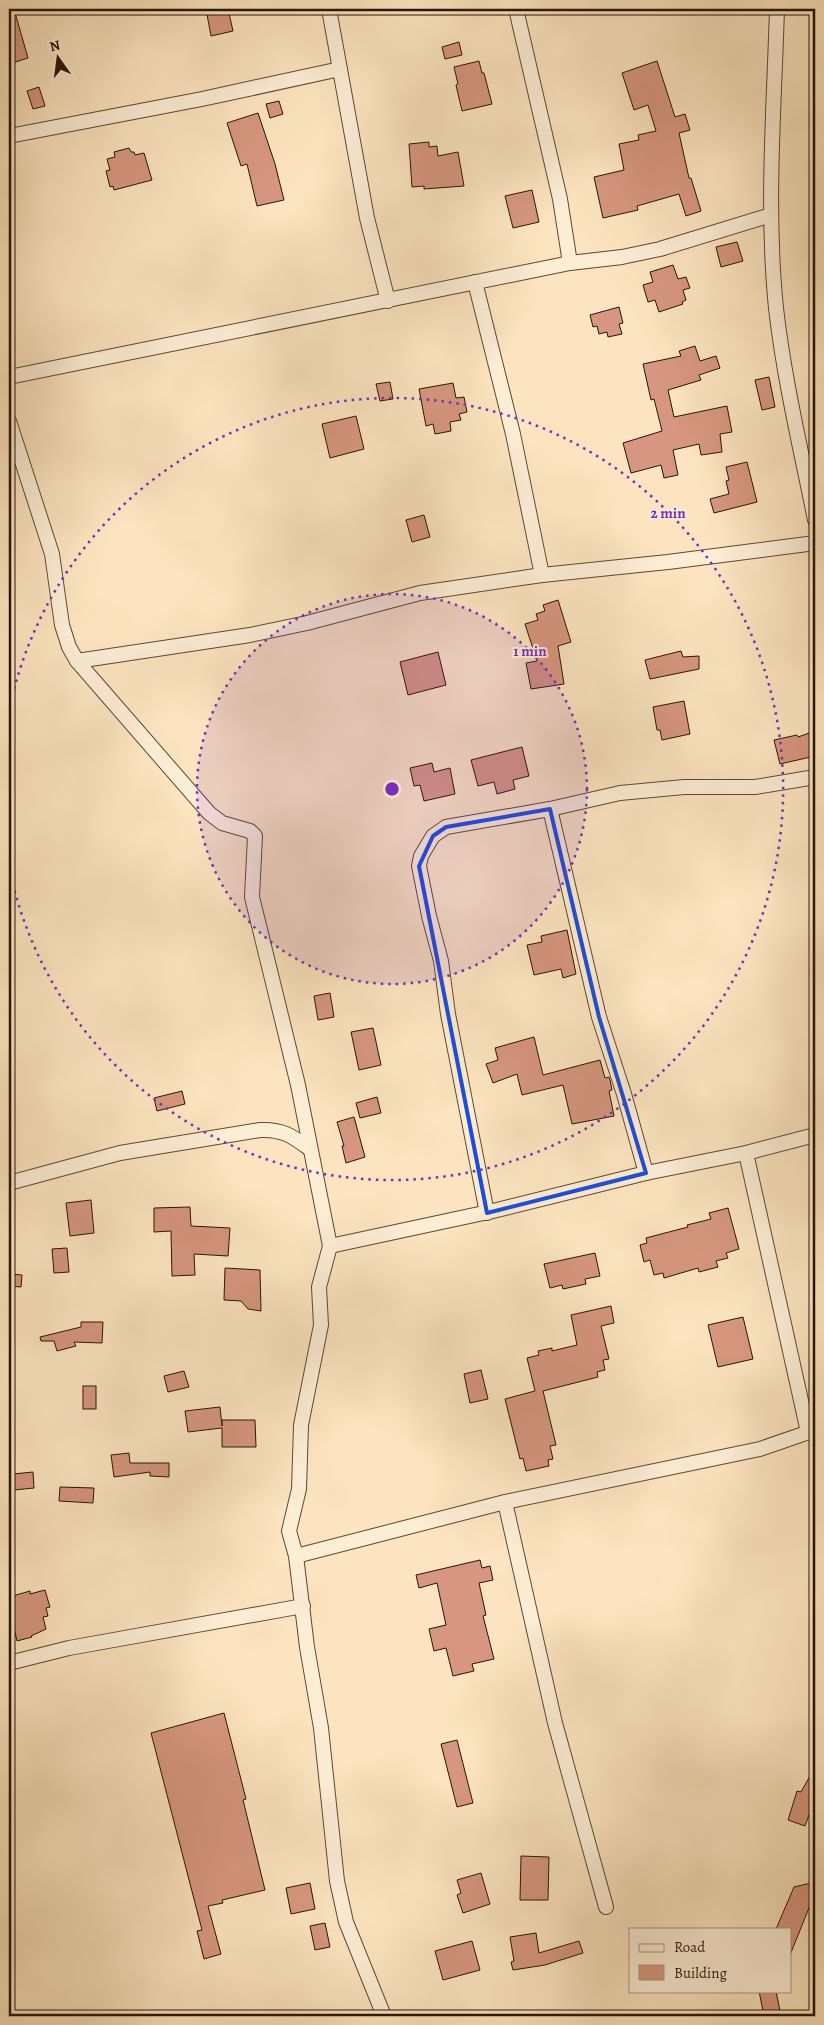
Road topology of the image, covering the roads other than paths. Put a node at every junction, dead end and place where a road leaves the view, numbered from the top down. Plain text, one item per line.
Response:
1 (329, 9) edge
2 (516, 9) edge
3 (777, 9) edge
4 (340, 69) junction
5 (9, 136) edge
6 (771, 215) junction
7 (570, 263) junction
8 (475, 282) junction
9 (388, 301) junction
10 (9, 377) edge
11 (9, 421) edge
12 (815, 520) edge
13 (815, 543) edge
14 (542, 574) junction
15 (77, 662) junction
16 (815, 777) edge
17 (550, 809) junction
18 (815, 1135) edge
19 (310, 1149) junction
20 (746, 1153) junction
21 (646, 1173) junction
22 (9, 1183) edge
23 (486, 1213) junction
24 (330, 1246) junction
25 (812, 1431) edge
26 (505, 1502) junction
27 (296, 1556) junction
28 (303, 1606) junction
29 (9, 1663) edge
30 (606, 1907) dead end
31 (384, 2016) edge

1 - 4 street
2 - 7 street
3 - 6 street
4 - 5 street
4 - 9 street
6 - 7 street
6 - 12 street
7 - 8 street
8 - 9 street
8 - 14 street
9 - 10 street
11 - 15 street
13 - 14 street
14 - 15 street
15 - 19 street
16 - 17 street
17 - 21 street
17 - 23 street
18 - 20 street
19 - 22 street
19 - 24 street
20 - 21 street
20 - 25 street
21 - 23 street
23 - 24 street
24 - 27 street
25 - 26 street
26 - 27 street
26 - 30 street
27 - 28 street
28 - 29 street
28 - 31 street

